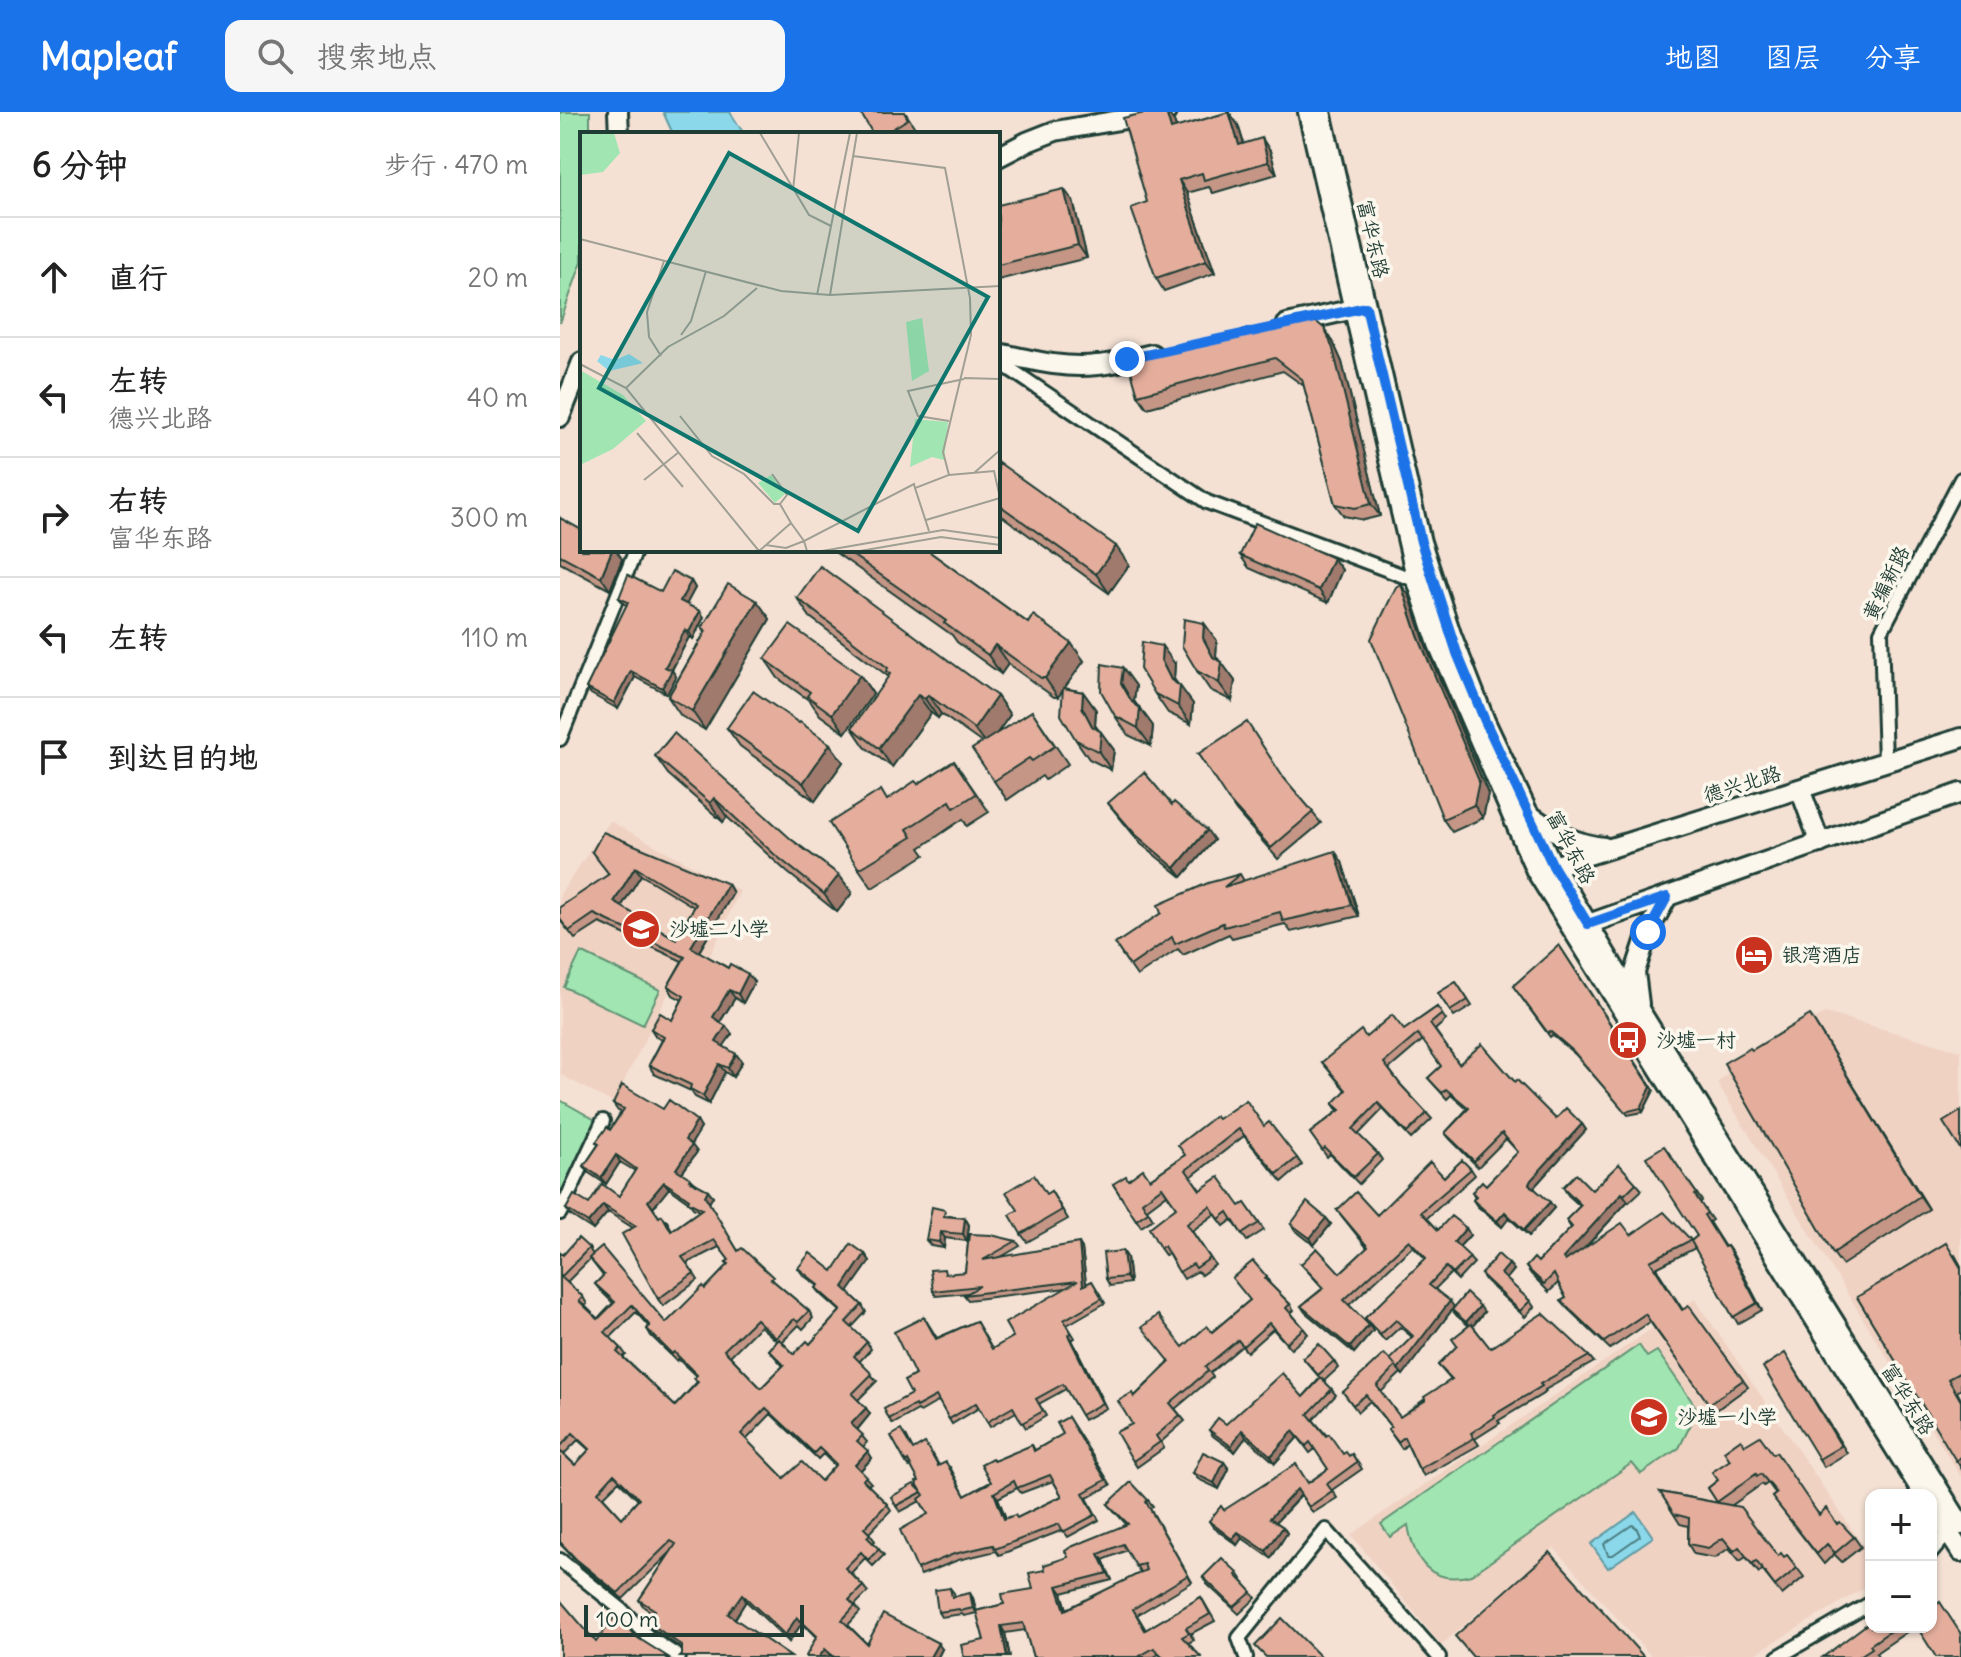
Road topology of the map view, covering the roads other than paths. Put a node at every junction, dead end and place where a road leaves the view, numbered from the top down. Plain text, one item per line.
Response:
1 (618, 112) edge
2 (1166, 112) edge
3 (1308, 112) edge
4 (1321, 112) edge
5 (619, 132) edge
6 (1000, 156) edge
7 (1359, 308) junction
8 (1263, 329) edge
9 (1174, 349) edge
10 (1000, 353) edge
11 (1000, 362) edge
12 (580, 367) edge
13 (560, 417) edge
14 (1961, 479) edge
15 (1956, 497) edge
16 (635, 552) dead end
17 (1417, 581) junction
18 (1961, 738) edge
19 (560, 739) edge
20 (1885, 762) junction
21 (1800, 789) junction
22 (1961, 793) edge
23 (1529, 814) junction
24 (1820, 843) junction
25 (1610, 848) junction
26 (1545, 868) junction
27 (1667, 897) junction
28 (1580, 927) junction
29 (1640, 1011) junction
30 (603, 1121) dead end
31 (560, 1213) edge
32 (1920, 1489) edge
33 (1937, 1511) edge
34 (1957, 1528) edge
35 (1937, 1547) edge
36 (1961, 1552) edge
37 (560, 1560) edge
38 (1865, 1606) edge
39 (679, 1657) edge
40 (1246, 1657) edge
41 (1439, 1657) edge
42 (1778, 1657) edge

1 - 5 main road
2 - 6 main road
3 - 7 main road, 富华东路
4 - 7 main road, 富华东路
7 - 8 main road
7 - 17 main road, 富华东路
7 - 23 main road, 富华东路
9 - 10 main road
11 - 17 street
12 - 13 main road
14 - 15 street, 黄编新路
15 - 20 street, 黄编新路
16 - 19 street
17 - 26 main road, 富华东路
18 - 20 main road, 德兴北路
20 - 21 main road, 德兴北路
21 - 24 main road
21 - 25 main road, 德兴北路
22 - 24 main road
23 - 25 main road
23 - 26 main road, 富华东路
24 - 27 main road
25 - 26 main road, 德兴北路
26 - 28 main road, 富华东路
27 - 28 main road
27 - 29 main road
28 - 29 main road, 富华东路
28 - 32 main road, 富华东路
29 - 34 main road, 富华东路
30 - 31 street
33 - 34 main road, 富华东路
34 - 35 street
34 - 36 main road, 富华东路
37 - 39 street
38 - 42 street
40 - 41 street

